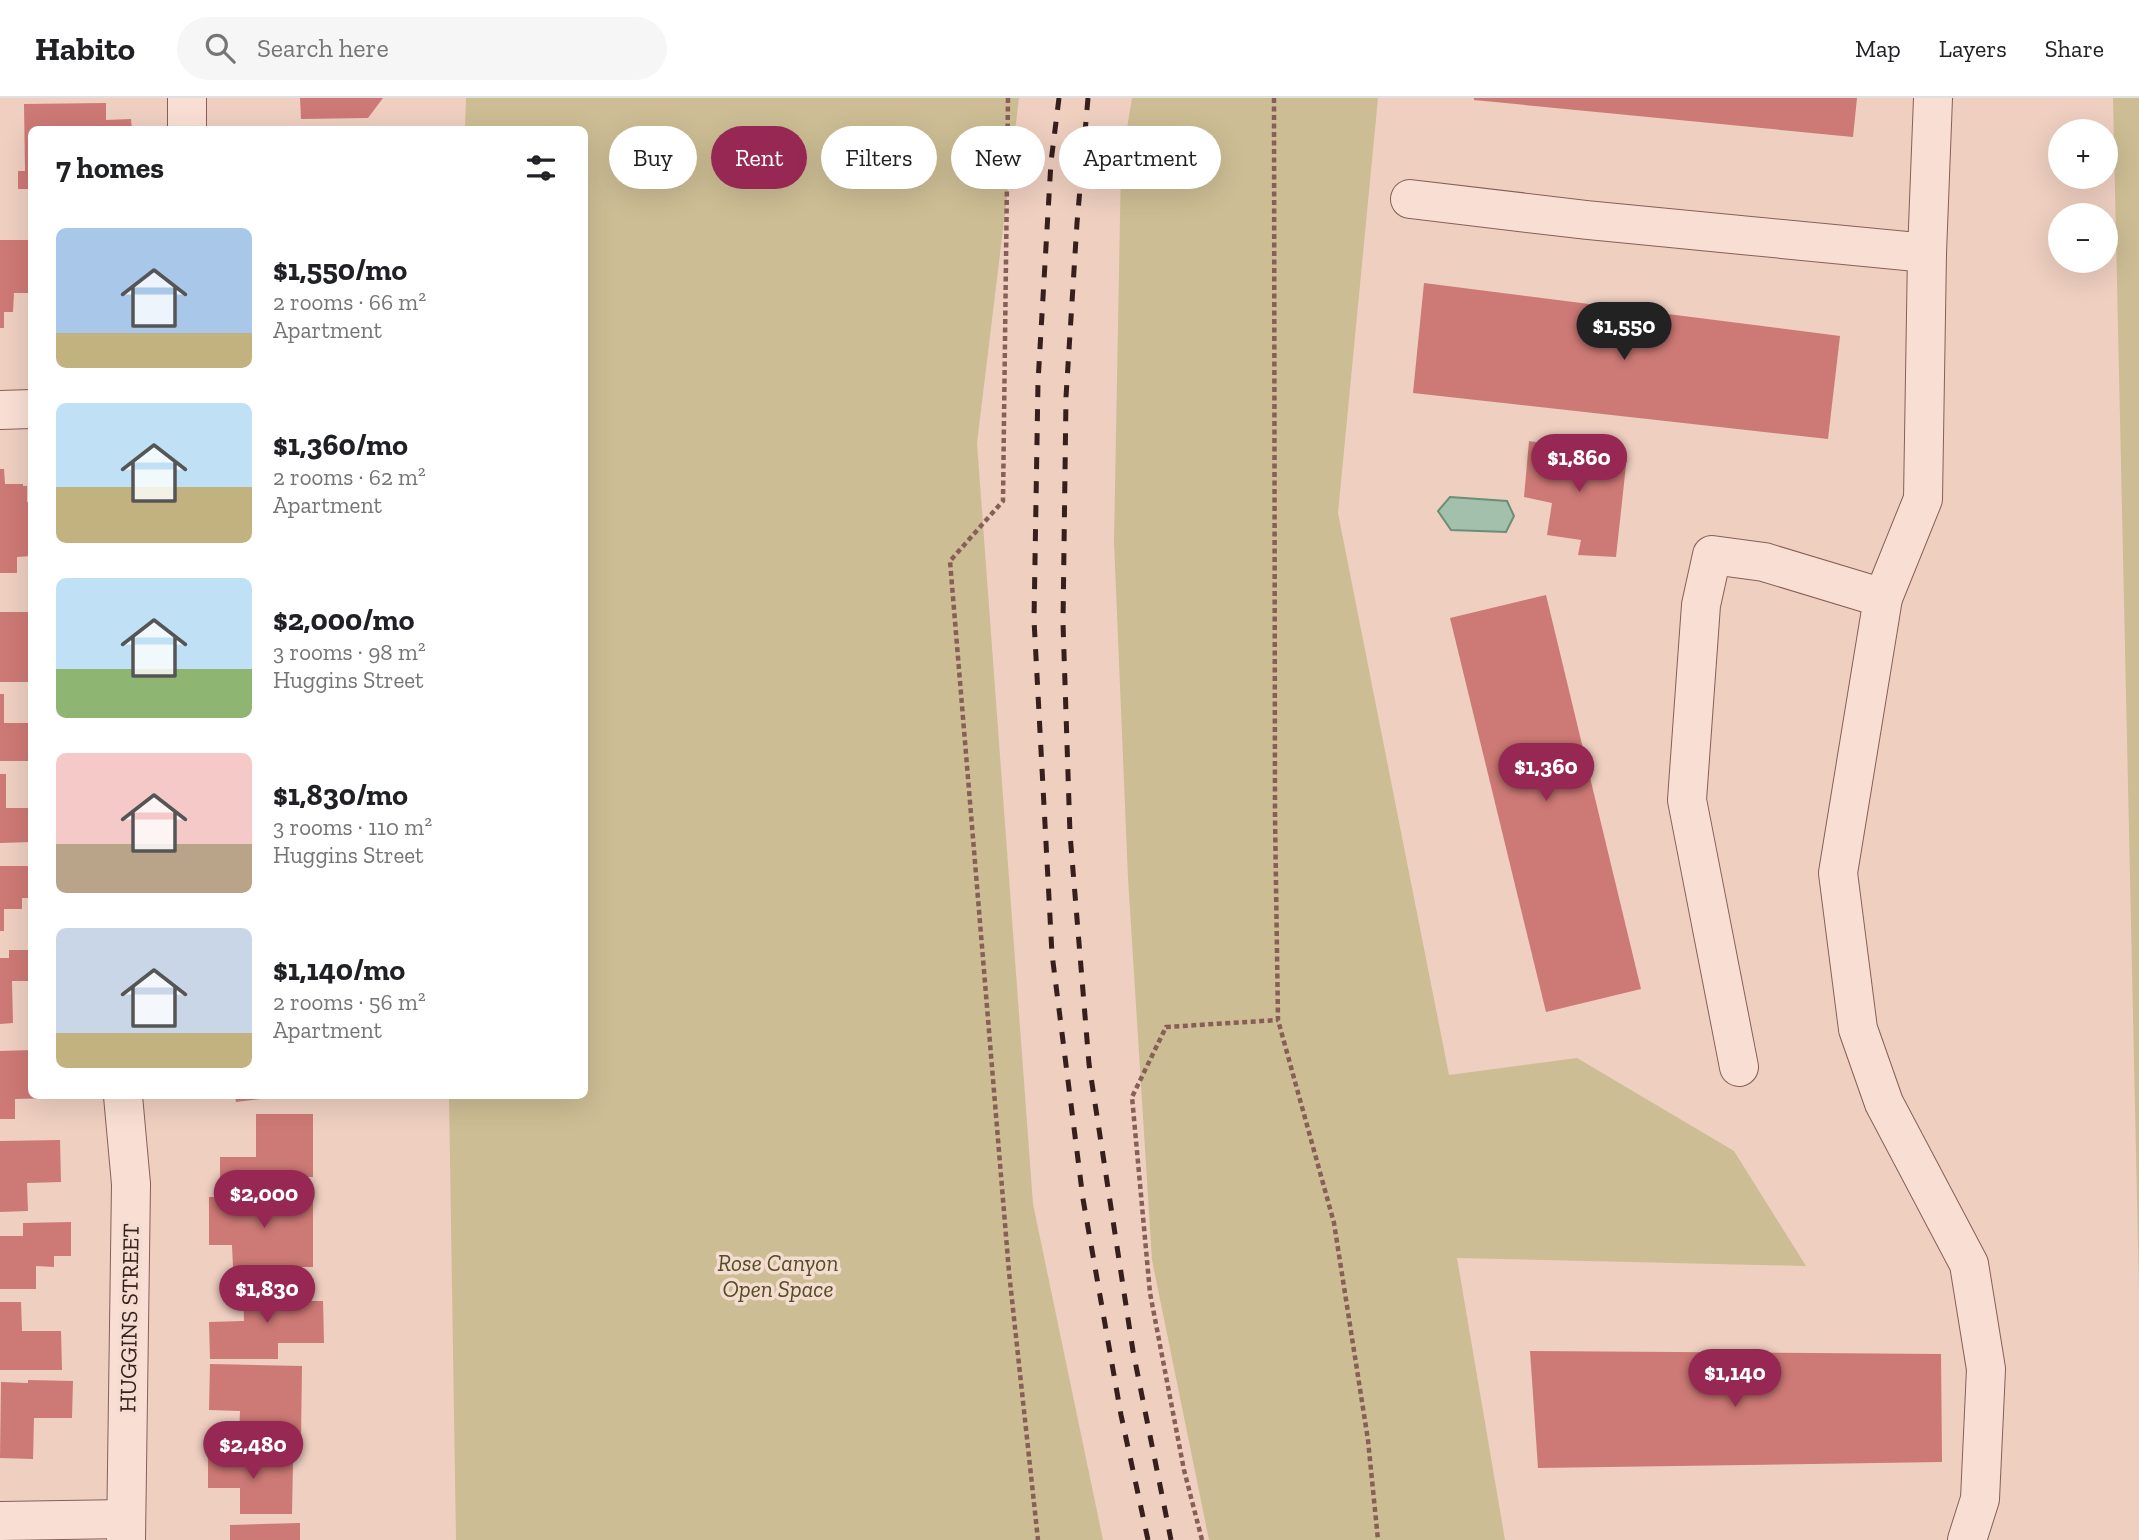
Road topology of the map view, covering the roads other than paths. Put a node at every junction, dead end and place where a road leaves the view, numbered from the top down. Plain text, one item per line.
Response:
1 (187, 98) edge
2 (1933, 98) edge
3 (187, 126) edge
4 (1410, 199) dead end
5 (1927, 253) junction
6 (28, 409) edge
7 (0, 411) edge
8 (1883, 598) junction
9 (1739, 1067) dead end
10 (123, 1099) edge
11 (0, 1521) edge
12 (126, 1529) edge
13 (1967, 1540) edge

1 - 3 street
2 - 5 street
4 - 5 street
5 - 8 street
6 - 7 street
8 - 9 street
8 - 13 street
10 - 12 street, HUGGINS STREET
11 - 12 street

